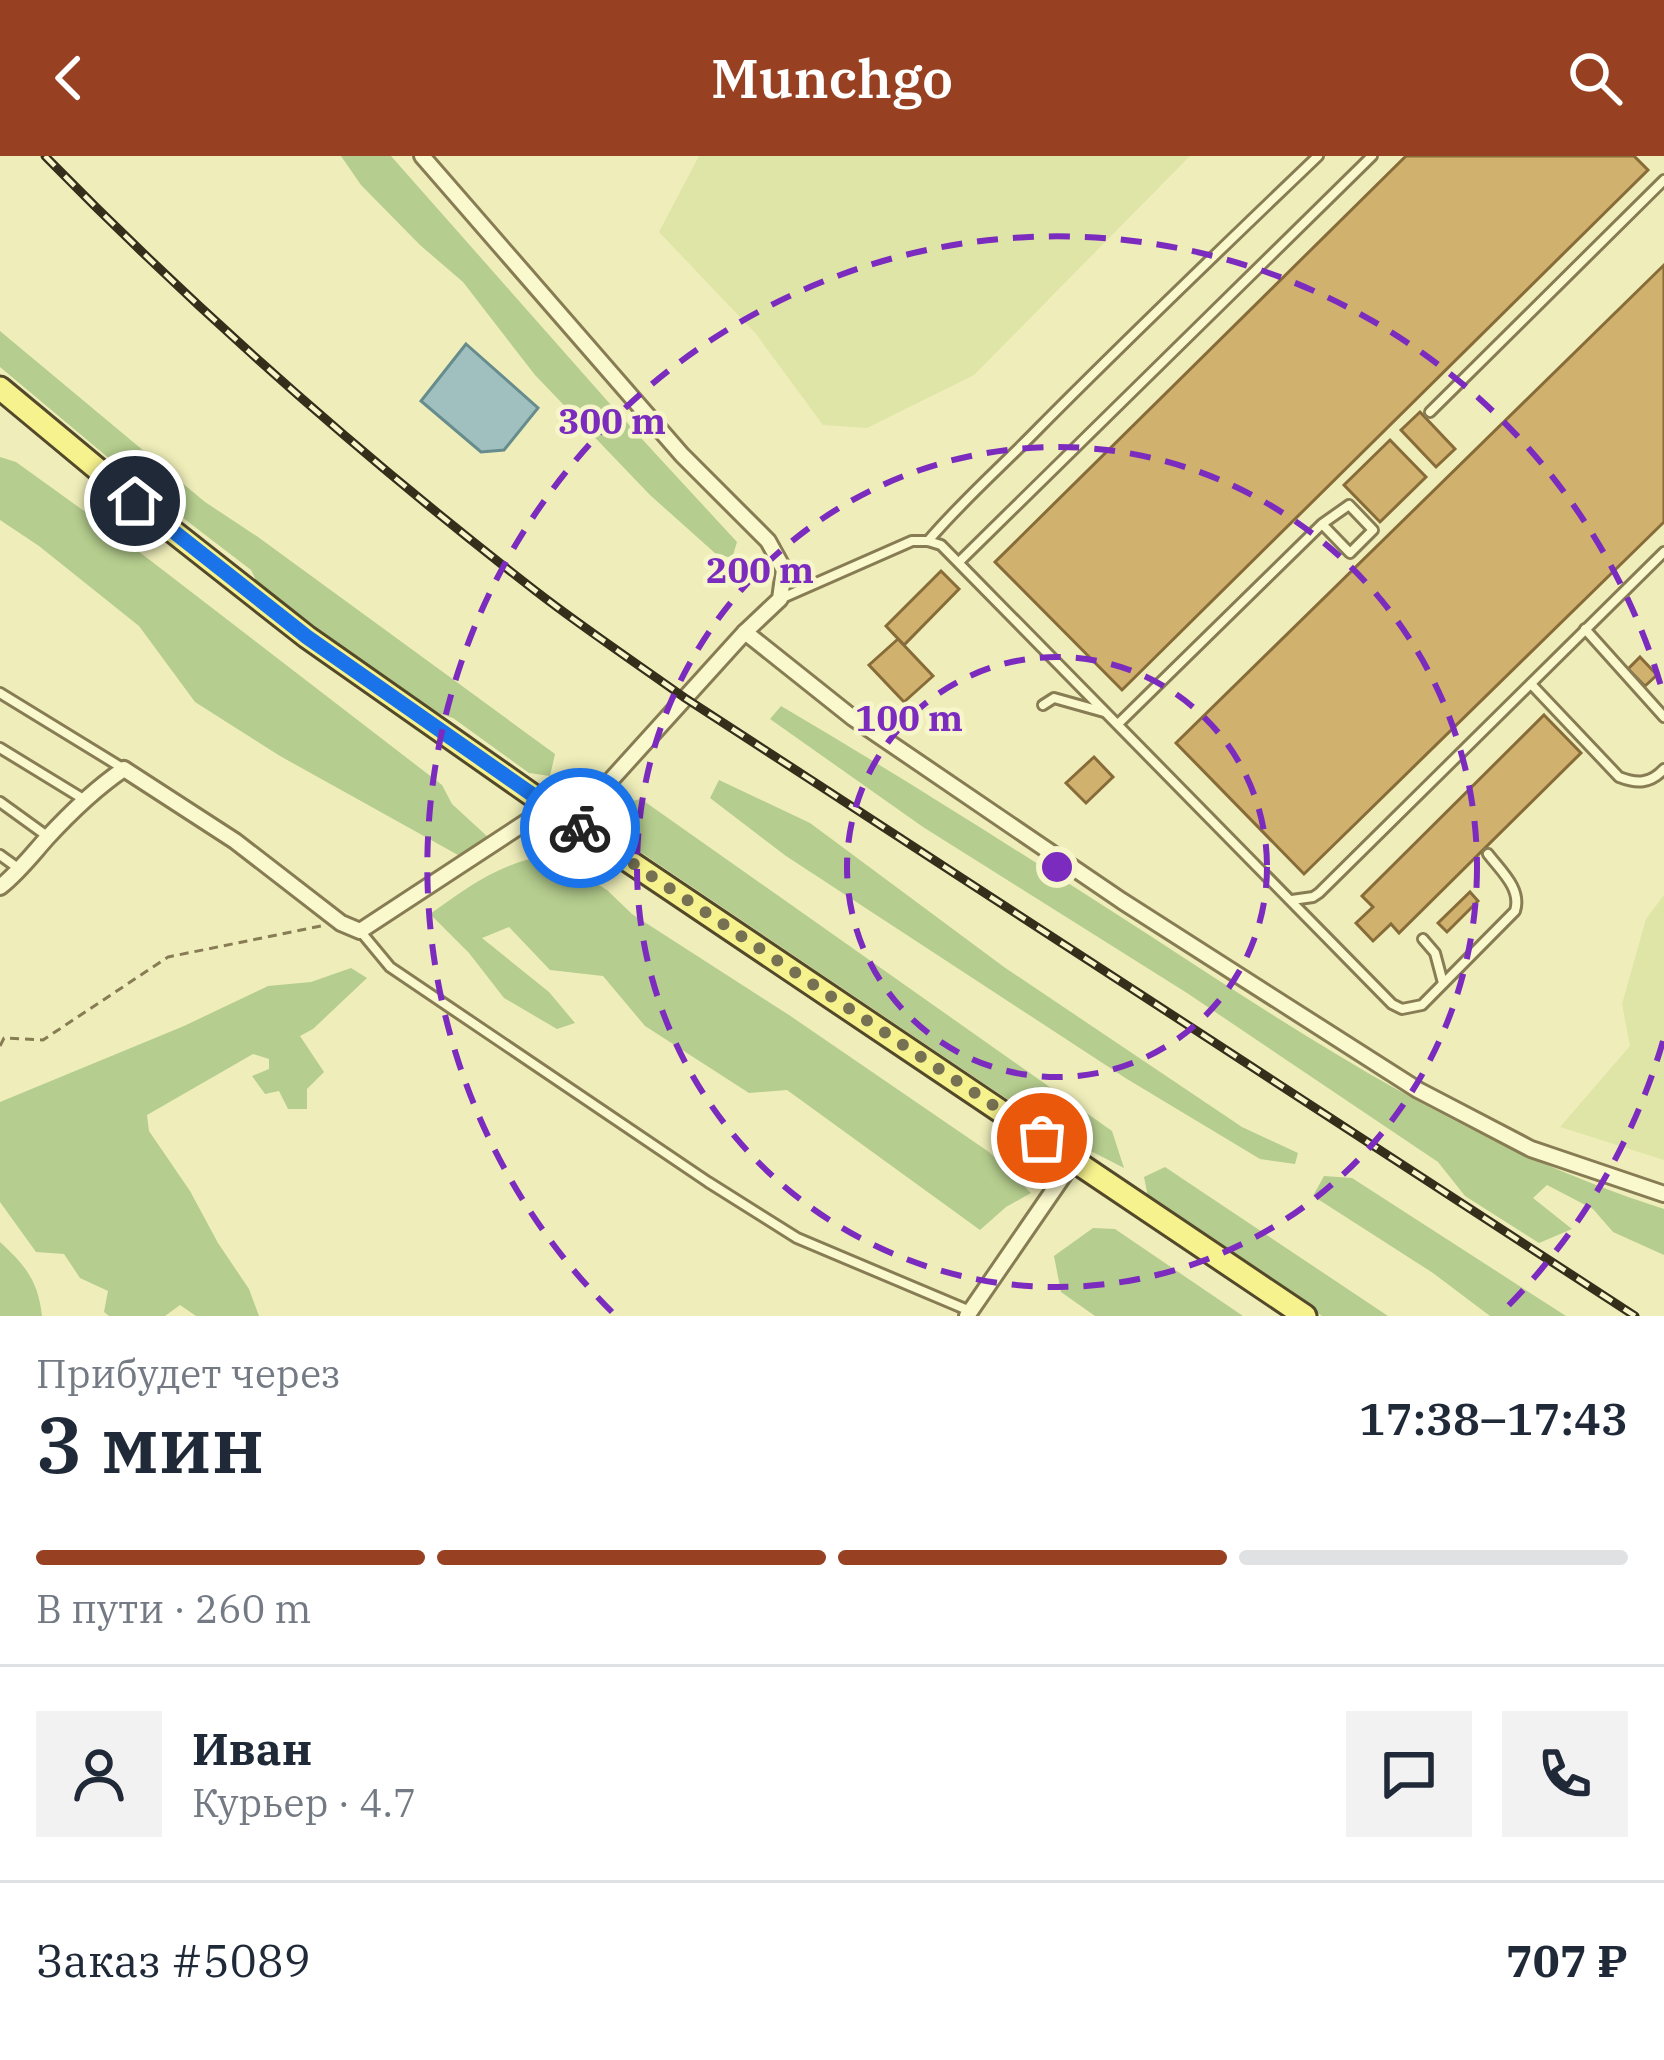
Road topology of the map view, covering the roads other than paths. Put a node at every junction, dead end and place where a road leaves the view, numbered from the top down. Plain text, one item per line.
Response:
1 (422, 156) edge
2 (1318, 156) edge
3 (1372, 156) edge
4 (1664, 180) edge
5 (0, 388) edge
6 (1430, 412) dead end
7 (1322, 524) junction
8 (928, 541) junction
9 (1664, 552) edge
10 (959, 562) junction
11 (780, 599) junction
12 (1586, 629) junction
13 (745, 632) junction
14 (1530, 684) junction
15 (0, 693) edge
16 (1043, 705) dead end
17 (1108, 713) junction
18 (1664, 717) edge
19 (1118, 724) junction
20 (0, 748) edge
21 (124, 769) junction
22 (1664, 769) edge
23 (86, 801) junction
24 (0, 802) edge
25 (549, 807) junction
26 (572, 823) junction
27 (48, 837) junction
28 (1488, 854) dead end
29 (0, 855) edge
30 (20, 870) junction
31 (0, 886) edge
32 (1291, 900) junction
33 (360, 931) junction
34 (1423, 939) dead end
35 (1443, 985) junction
36 (1075, 1160) junction
37 (1664, 1195) edge
38 (968, 1314) edge
39 (1305, 1316) edge

1 - 11 street
2 - 8 lane
3 - 10 lane
4 - 6 lane
5 - 25 main road
7 - 7 lane
7 - 19 lane
8 - 10 lane
8 - 11 lane
9 - 12 lane
10 - 17 lane
11 - 13 street
12 - 14 lane
12 - 18 lane
13 - 26 street
13 - 37 street
14 - 22 lane
14 - 32 lane
15 - 21 lane
16 - 17 lane
17 - 19 lane
19 - 32 lane
20 - 23 lane
21 - 23 street
21 - 33 street
23 - 27 street
24 - 27 lane
25 - 26 main road
25 - 33 street
26 - 36 main road
27 - 30 street
28 - 35 lane
29 - 30 lane
30 - 31 street
32 - 35 lane
33 - 38 lane
34 - 35 lane
36 - 38 street
36 - 39 main road

